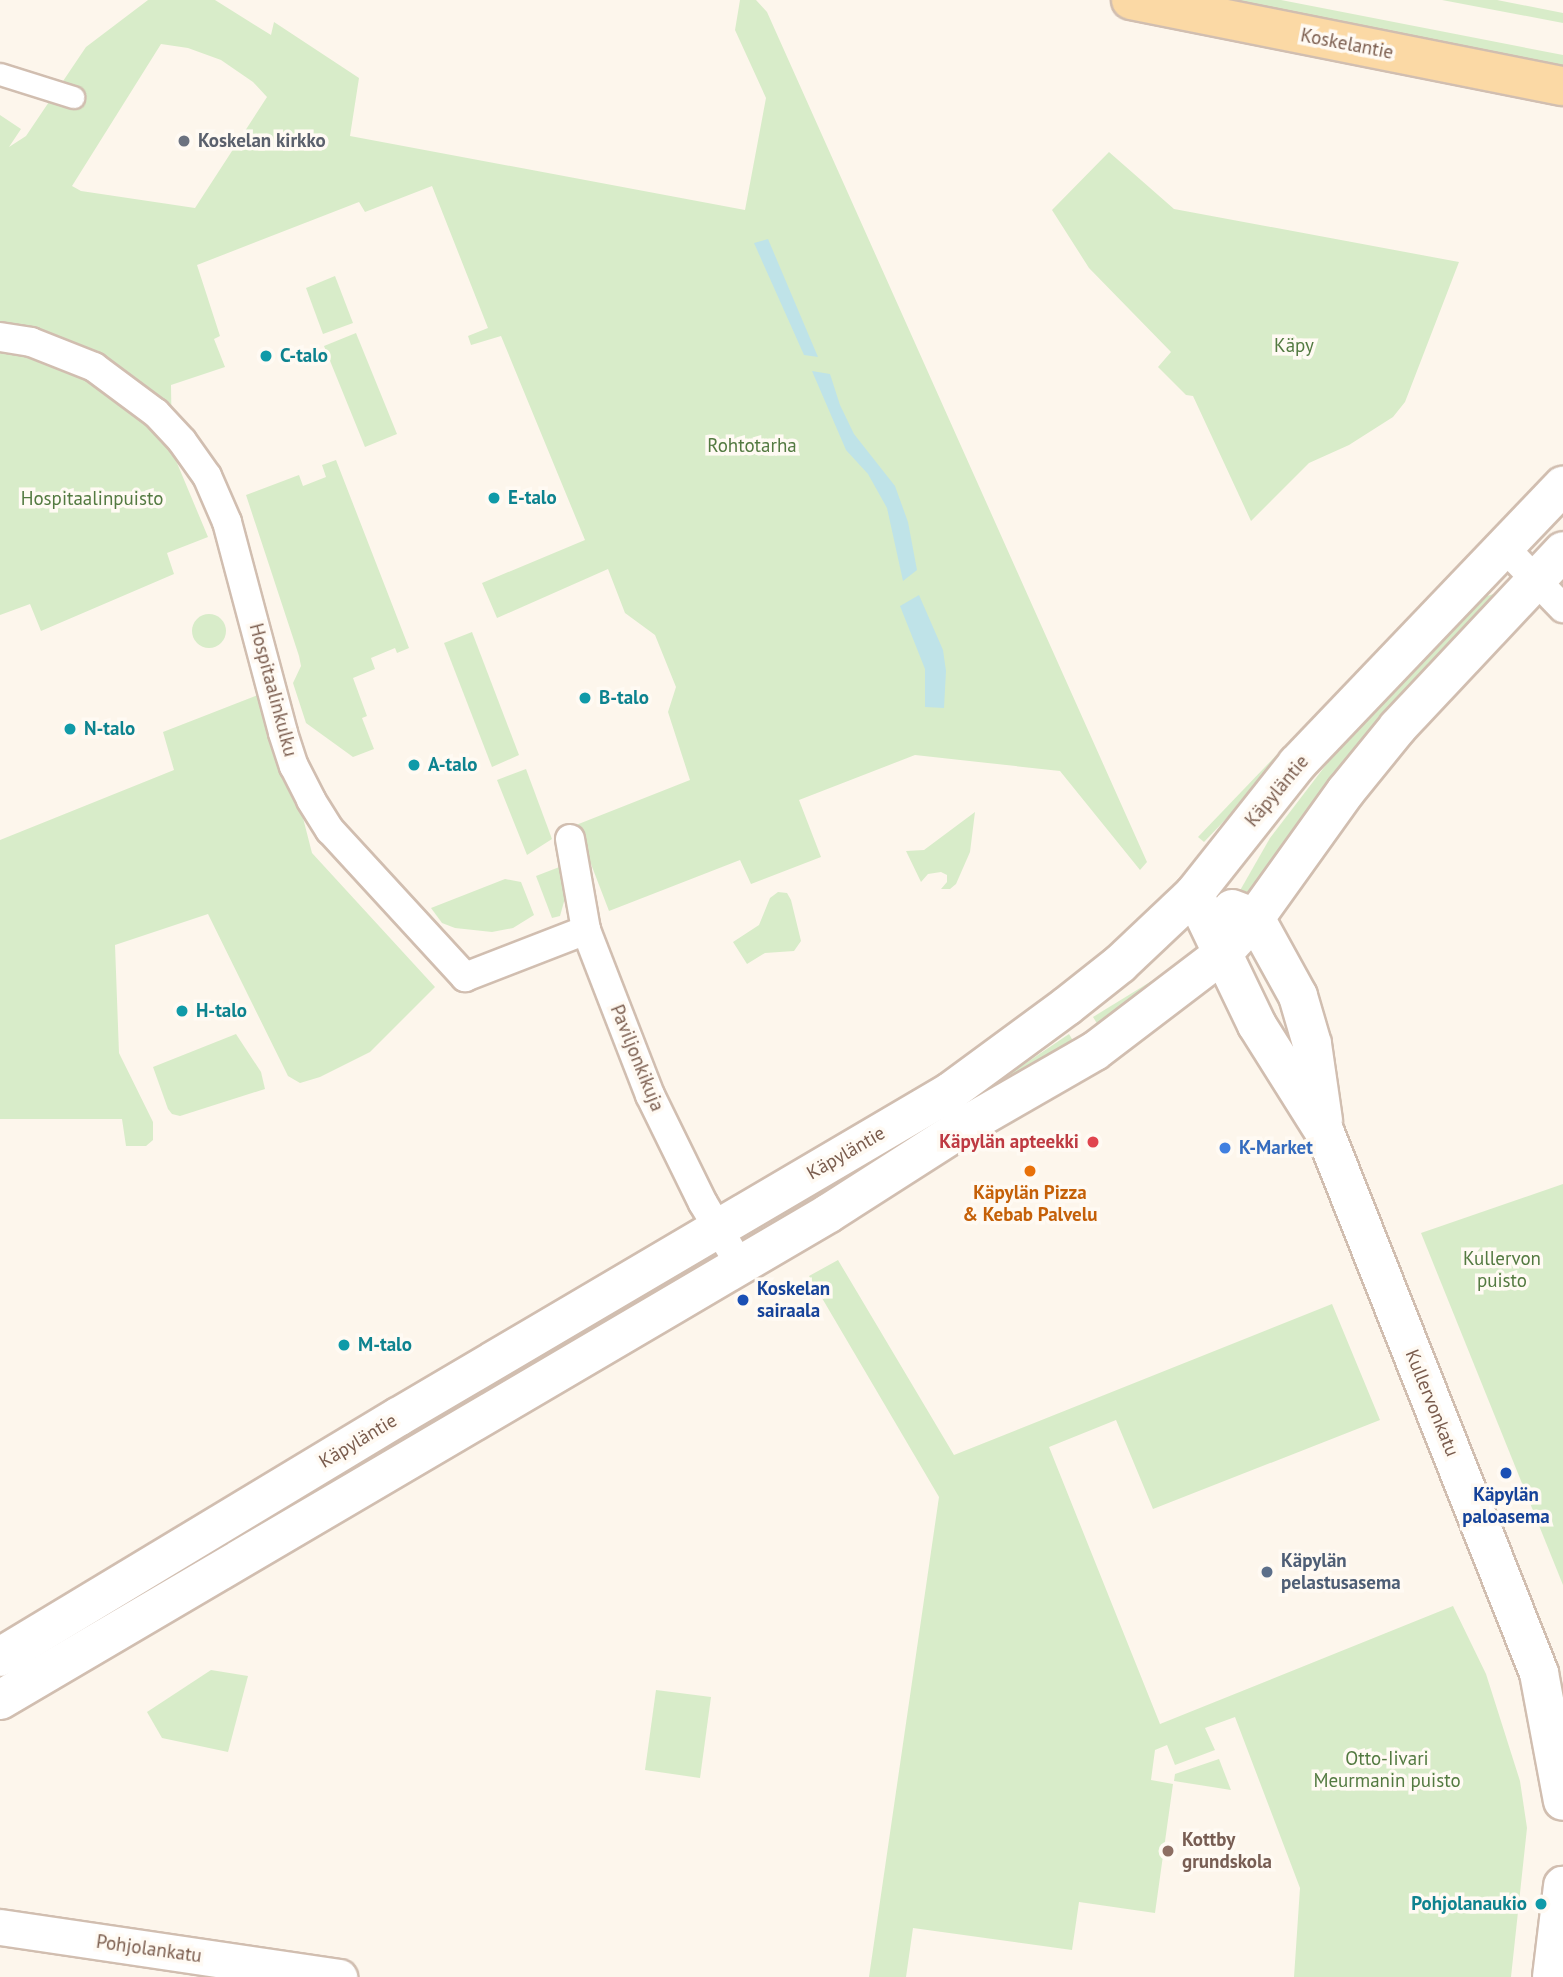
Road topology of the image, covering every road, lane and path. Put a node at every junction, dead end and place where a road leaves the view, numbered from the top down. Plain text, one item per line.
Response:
1 (1132, 0) edge
2 (0, 74) edge
3 (1563, 86) edge
4 (73, 97) dead end
5 (0, 337) edge
6 (1563, 486) edge
7 (1504, 547) junction
8 (1563, 551) edge
9 (1537, 579) junction
10 (1563, 608) edge
11 (570, 839) dead end
12 (1194, 894) junction
13 (1255, 918) junction
14 (586, 930) junction
15 (1221, 954) junction
16 (1325, 1133) junction
17 (717, 1227) junction
18 (740, 1265) junction
19 (0, 1657) edge
20 (1539, 1673) junction
21 (0, 1700) edge
22 (1563, 1712) edge
23 (1563, 1801) edge
24 (1563, 1897) edge
25 (0, 1927) edge
26 (339, 1977) edge
27 (1552, 1977) edge

1 - 3 main road, Koskelantie
2 - 4 street
5 - 14 street, Hospitaalinkulku
6 - 7 main road, Käpyläntie
7 - 9 street
7 - 12 main road, Käpyläntie
8 - 9 main road, Käpyläntie
9 - 10 street
9 - 13 main road, Käpyläntie
11 - 14 street, Paviljonkikuja
12 - 13 main road
12 - 15 main road, Kullervonkatu
12 - 17 main road, Käpyläntie
13 - 15 main road, Käpyläntie
13 - 16 main road, Kullervonkatu
14 - 17 street, Paviljonkikuja
15 - 16 main road, Kullervonkatu
15 - 18 main road, Käpyläntie
16 - 20 main road, Kullervonkatu
17 - 18 street, Paviljonkikuja
17 - 19 main road, Käpyläntie
18 - 21 main road, Käpyläntie
20 - 22 main road, Kullervonkatu
20 - 23 main road, Kullervonkatu
24 - 27 main road
25 - 26 street, Pohjolankatu

